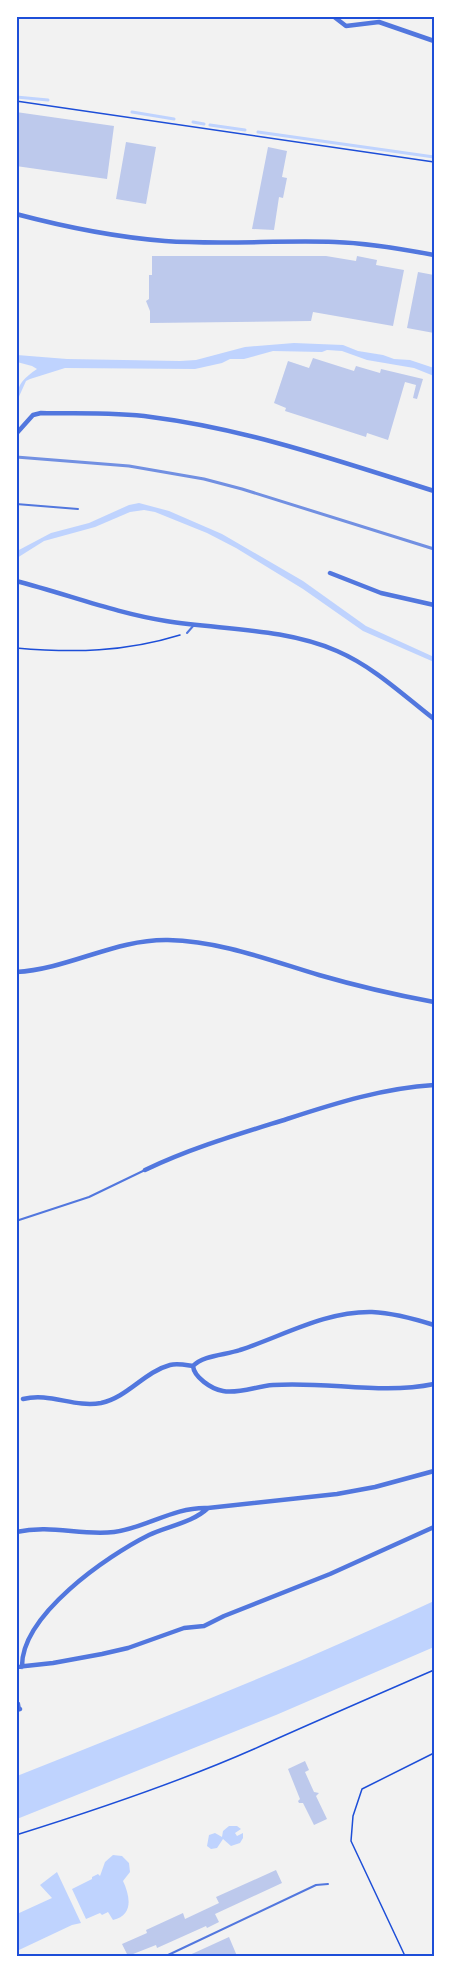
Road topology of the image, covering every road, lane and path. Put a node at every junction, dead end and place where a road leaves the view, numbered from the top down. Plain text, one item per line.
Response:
1 (333, 16) edge
2 (435, 41) edge
3 (16, 101) edge
4 (435, 162) edge
5 (16, 214) edge
6 (435, 255) edge
7 (16, 434) edge
8 (435, 491) edge
9 (16, 504) edge
10 (78, 509) dead end
11 (330, 573) dead end
12 (16, 581) edge
13 (435, 605) edge
14 (194, 625) junction
15 (187, 633) joint
16 (16, 648) edge
17 (435, 719) edge
18 (16, 972) edge
19 (435, 1002) edge
20 (435, 1085) edge
21 (146, 1170) joint
22 (16, 1221) edge
23 (435, 1325) edge
24 (193, 1366) junction
25 (435, 1384) edge
26 (23, 1399) dead end
27 (435, 1471) edge
28 (208, 1508) junction
29 (435, 1527) edge
30 (16, 1532) edge
31 (18, 1667) edge
32 (435, 1670) edge
33 (18, 1685) edge
34 (19, 1703) dead end
35 (18, 1709) edge
36 (435, 1753) edge
37 (16, 1835) edge
38 (328, 1884) dead end
39 (166, 1956) edge
40 (405, 1956) edge

1 - 2 street
3 - 4 path
5 - 6 street
7 - 8 street
9 - 10 lane
11 - 13 street
12 - 14 street
14 - 15 lane
14 - 17 street
15 - 16 path
18 - 19 street
20 - 21 street
21 - 22 lane
23 - 24 street
24 - 25 street
24 - 26 street
27 - 28 street
28 - 30 street
28 - 31 street
29 - 31 street
31 - 33 lane
32 - 37 path
34 - 35 lane
36 - 40 path
38 - 39 lane

